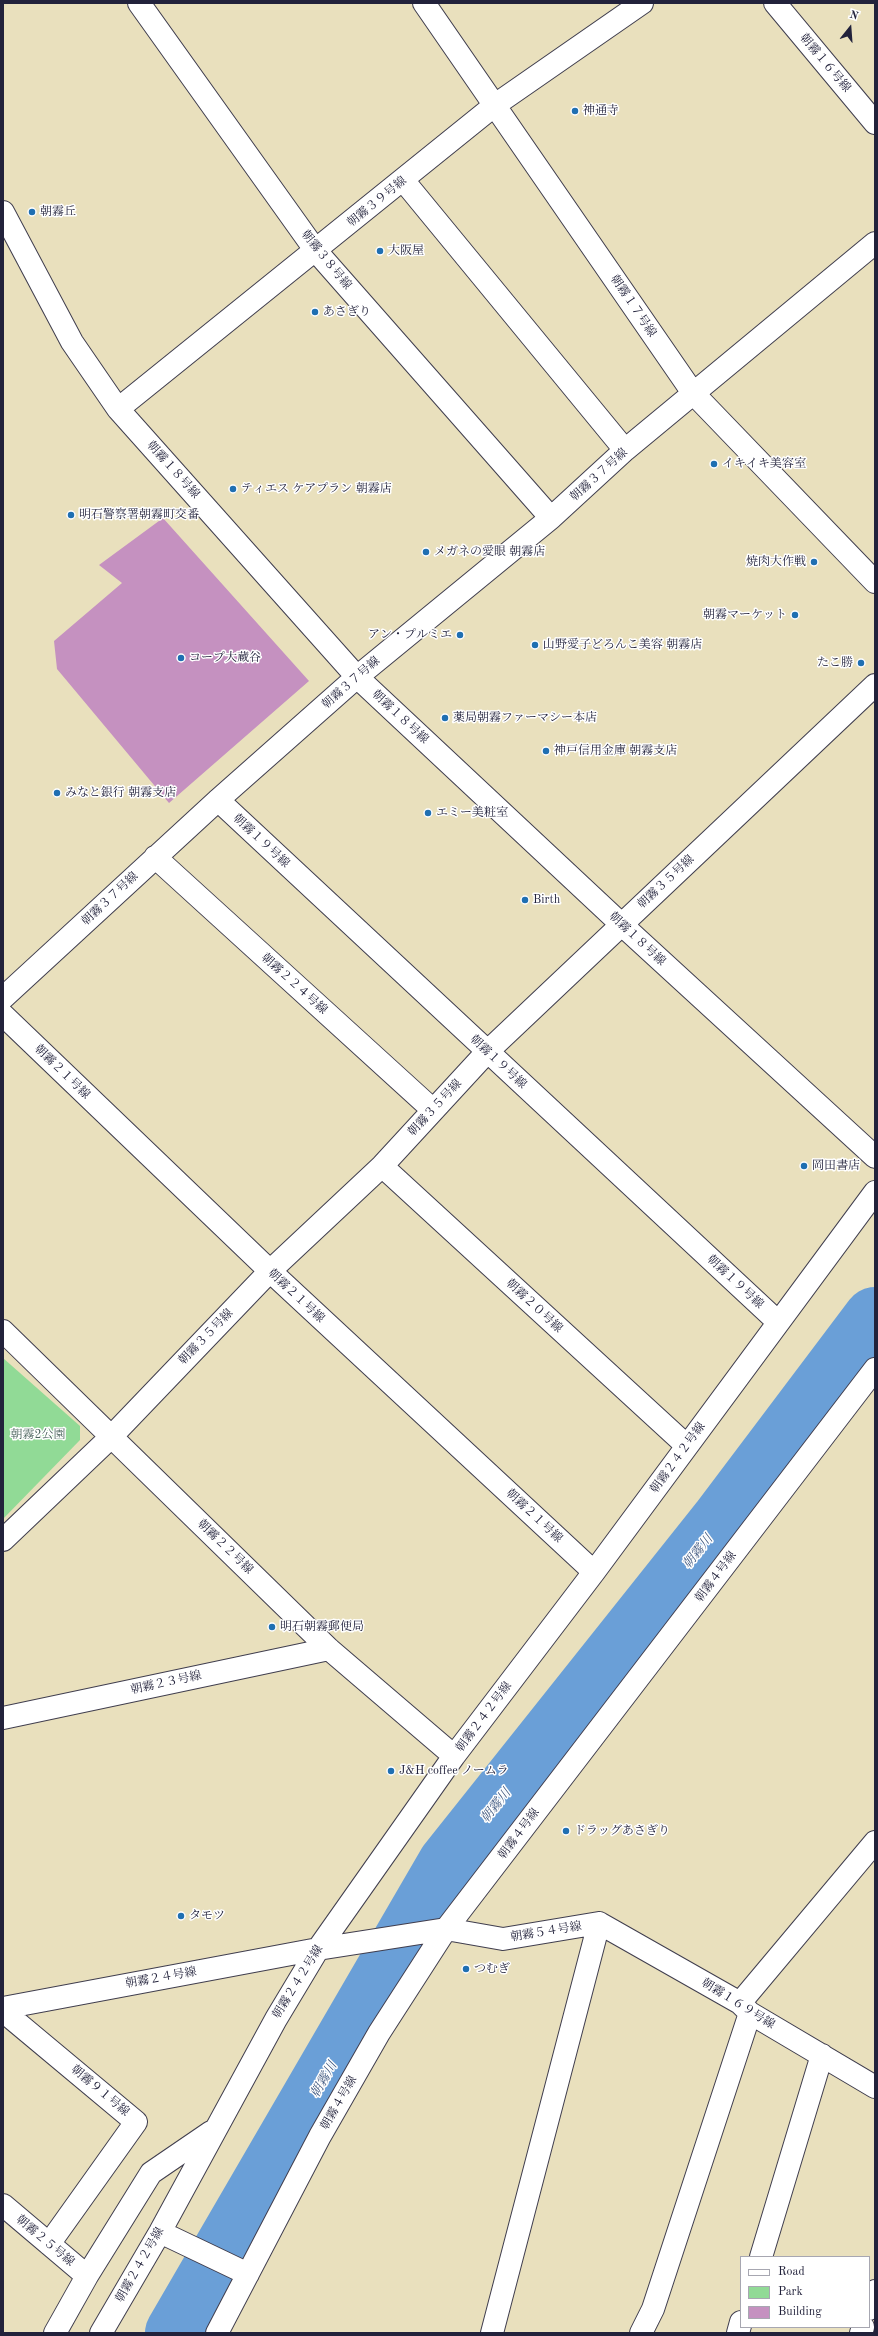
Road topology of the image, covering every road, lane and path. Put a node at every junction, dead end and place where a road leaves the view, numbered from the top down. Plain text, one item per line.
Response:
1 (139, 3) edge
2 (424, 3) edge
3 (642, 3) edge
4 (775, 3) edge
5 (495, 105) junction
6 (875, 123) edge
7 (403, 180) junction
8 (3, 212) edge
9 (875, 243) edge
10 (316, 251) junction
11 (693, 393) junction
12 (118, 409) junction
13 (625, 450) junction
14 (551, 518) junction
15 (875, 582) edge
16 (357, 677) junction
17 (875, 685) edge
18 (218, 800) junction
19 (155, 858) junction
20 (621, 924) junction
21 (3, 998) edge
22 (3, 1015) edge
23 (487, 1052) junction
24 (433, 1110) junction
25 (875, 1157) edge
26 (382, 1166) junction
27 (875, 1192) edge
28 (270, 1271) junction
29 (778, 1322) junction
30 (3, 1331) edge
31 (875, 1370) edge
32 (111, 1437) junction
33 (687, 1446) junction
34 (3, 1540) edge
35 (594, 1572) junction
36 (329, 1648) junction
37 (3, 1718) edge
38 (454, 1756) junction
39 (875, 1842) edge
40 (599, 1924) junction
41 (441, 1930) junction
42 (318, 1949) junction
43 (745, 2008) junction
44 (3, 2009) edge
45 (822, 2055) junction
46 (875, 2087) edge
47 (213, 2131) junction
48 (3, 2205) edge
49 (160, 2232) junction
50 (49, 2244) junction
51 (761, 2256) edge
52 (243, 2271) junction
53 (87, 2276) junction
54 (875, 2292) edge
55 (870, 2306) edge
56 (55, 2333) edge
57 (101, 2333) edge
58 (217, 2333) edge
59 (492, 2333) edge
60 (641, 2333) edge

1 - 10 street, 朝霧３８号線
2 - 5 street, 朝霧１７号線
3 - 5 street, 朝霧３９号線
4 - 6 street, 朝霧１６号線
5 - 7 street, 朝霧３９号線
5 - 11 street, 朝霧１７号線
7 - 10 street, 朝霧３９号線
7 - 13 street
8 - 12 street, 朝霧１８号線
9 - 11 street, 朝霧３７号線
10 - 12 street, 朝霧３９号線
10 - 14 street, 朝霧３８号線
11 - 13 street, 朝霧３７号線
11 - 15 street, 朝霧１７号線
12 - 16 street, 朝霧１８号線
13 - 14 street, 朝霧３７号線
14 - 16 street, 朝霧３７号線
16 - 18 street, 朝霧３７号線
16 - 20 street, 朝霧１８号線
17 - 20 street, 朝霧３５号線
18 - 19 street, 朝霧３７号線
18 - 23 street, 朝霧１９号線
19 - 21 street, 朝霧３７号線
19 - 24 street, 朝霧２２４号線
20 - 23 street, 朝霧３５号線
20 - 25 street, 朝霧１８号線
22 - 28 street, 朝霧２１号線
23 - 24 street, 朝霧３５号線
23 - 29 street, 朝霧１９号線
24 - 26 street, 朝霧３５号線
26 - 28 street, 朝霧３５号線
26 - 33 street, 朝霧２０号線
27 - 29 street, 朝霧２４２号線
28 - 32 street, 朝霧３５号線
28 - 35 street, 朝霧２１号線
29 - 33 street, 朝霧２４２号線
30 - 32 street, 朝霧２２号線
31 - 41 street, 朝霧４号線
32 - 34 street, 朝霧３５号線
32 - 36 street, 朝霧２２号線
33 - 35 street, 朝霧２４２号線
35 - 38 street, 朝霧２４２号線
36 - 37 street, 朝霧２３号線
36 - 38 street, 朝霧２２号線
38 - 42 street, 朝霧２４２号線
39 - 43 street
40 - 41 street, 朝霧５４号線
40 - 43 street, 朝霧１６９号線
40 - 59 street
41 - 42 street, 朝霧５４号線
41 - 52 street, 朝霧４号線
42 - 44 street, 朝霧２４号線
42 - 47 street, 朝霧２４２号線
43 - 45 street, 朝霧１６９号線
43 - 60 street
44 - 50 street, 朝霧９１号線
45 - 46 street, 朝霧１６９号線
45 - 51 street
47 - 49 street, 朝霧２４２号線
47 - 53 street
48 - 50 street, 朝霧２５号線
49 - 52 street
49 - 57 street, 朝霧２４２号線
50 - 53 street, 朝霧２５号線
52 - 58 street, 朝霧４号線
53 - 56 street
54 - 55 street

